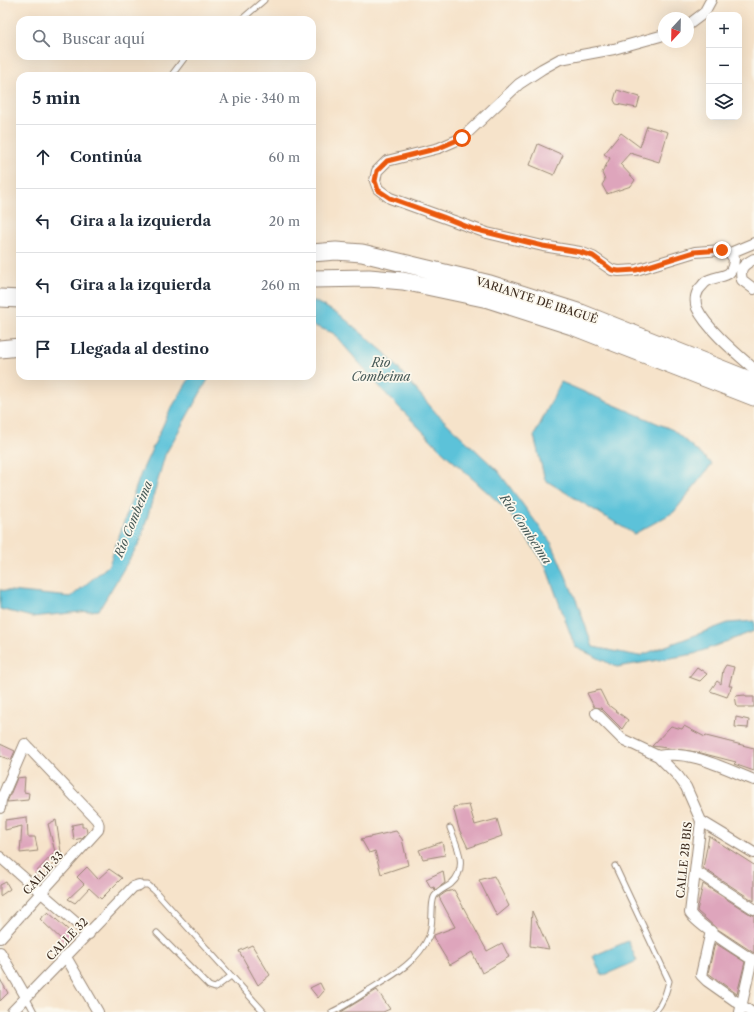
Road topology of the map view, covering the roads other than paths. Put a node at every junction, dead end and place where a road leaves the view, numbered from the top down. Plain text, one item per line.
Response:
1 (264, 0) edge
2 (711, 0) edge
3 (246, 16) edge
4 (694, 21) edge
5 (658, 37) edge
6 (183, 60) edge
7 (174, 72) edge
8 (754, 243) edge
9 (316, 253) edge
10 (730, 253) junction
11 (754, 259) edge
12 (316, 279) edge
13 (754, 289) edge
14 (0, 298) edge
15 (16, 298) edge
16 (0, 308) edge
17 (16, 308) edge
18 (16, 347) edge
19 (0, 349) edge
20 (0, 356) edge
21 (16, 356) edge
22 (754, 369) edge
23 (754, 382) edge
24 (754, 397) edge
25 (596, 713) dead end
26 (658, 756) junction
27 (754, 780) edge
28 (0, 808) edge
29 (701, 821) junction
30 (450, 828) dead end
31 (754, 853) edge
32 (0, 857) edge
33 (615, 866) dead end
34 (695, 871) junction
35 (139, 885) joint
36 (42, 893) junction
37 (754, 909) edge
38 (711, 931) junction
39 (157, 933) dead end
40 (89, 934) junction
41 (0, 938) edge
42 (0, 952) edge
43 (66, 957) junction
44 (753, 960) edge
45 (231, 976) junction
46 (26, 997) junction
47 (741, 1009) edge
48 (12, 1012) edge
49 (34, 1012) edge
50 (98, 1012) edge
51 (264, 1012) edge
52 (332, 1012) edge
53 (655, 1012) edge
54 (751, 1012) edge

1 - 3 lane
2 - 4 street
5 - 10 street
6 - 7 lane
8 - 10 street
9 - 23 highway, VARIANTE DE IBAGUÉ
10 - 22 street
11 - 13 street
12 - 24 highway, VARIANTE DE IBAGUÉ
14 - 15 highway
16 - 17 highway
18 - 19 highway
20 - 21 highway
25 - 26 street
26 - 27 street
26 - 29 street, CALLE 2B BIS
28 - 36 street, CALLE 33
29 - 31 street
29 - 34 street, CALLE 2B BIS
30 - 52 lane
32 - 36 street
33 - 53 lane
34 - 37 street
34 - 38 street, CALLE 2B BIS
35 - 40 street, CALLE 32
35 - 45 lane
36 - 40 street
36 - 41 street, CALLE 33
38 - 44 street
38 - 47 street
39 - 45 lane
40 - 43 street, CALLE 32
42 - 46 street
43 - 46 street, CALLE 32
43 - 50 street
44 - 47 street
45 - 51 lane
46 - 48 street, CALLE 32
46 - 49 lane
47 - 54 street

